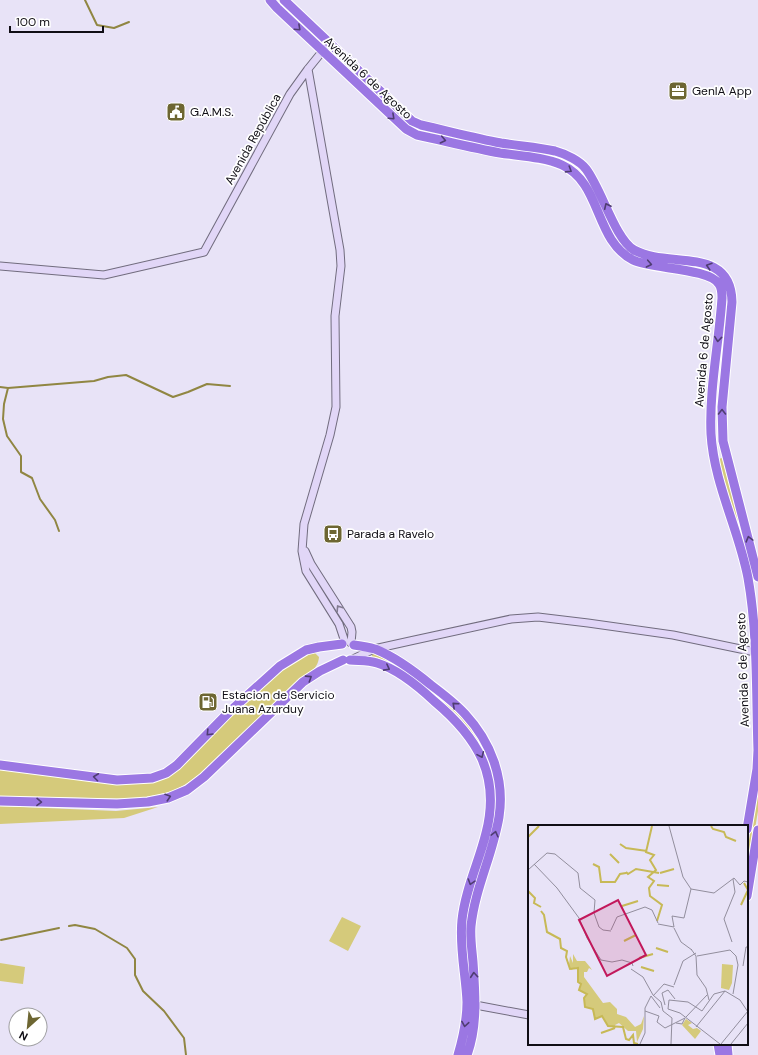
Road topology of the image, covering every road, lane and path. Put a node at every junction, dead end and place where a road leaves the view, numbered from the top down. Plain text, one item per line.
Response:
1 (270, 0) edge
2 (284, 0) edge
3 (329, 43) junction
4 (322, 51) junction
5 (308, 69) junction
6 (594, 180) junction
7 (584, 184) junction
8 (626, 250) junction
9 (0, 266) edge
10 (716, 280) junction
11 (728, 280) junction
12 (722, 298) junction
13 (732, 299) junction
14 (758, 577) edge
15 (348, 643) junction
16 (374, 649) junction
17 (755, 652) junction
18 (348, 660) junction
19 (757, 717) edge
20 (0, 765) edge
21 (0, 801) edge
22 (748, 825) edge
23 (758, 830) edge
24 (748, 890) edge
25 (471, 1004) junction
26 (528, 1015) edge
27 (722, 1046) edge
28 (458, 1055) edge
29 (467, 1055) edge
30 (720, 1055) edge

1 -> 4 highway, Avenida 6 de Agosto
2 - 3 highway, Avenida 6 de Agosto
3 - 4 street, Avenida República
3 - 6 highway, Avenida 6 de Agosto
4 - 5 street, Avenida República
4 -> 7 highway, Avenida 6 de Agosto
5 - 9 street, Avenida República
5 - 15 street
6 - 7 highway
8 -> 6 highway, Avenida 6 de Agosto
7 - 8 highway, Avenida 6 de Agosto
8 -> 10 highway, Avenida 6 de Agosto
11 -> 8 highway, Avenida 6 de Agosto
10 - 11 highway
10 - 12 highway, Avenida 6 de Agosto
11 - 13 highway, Avenida 6 de Agosto
12 - 13 highway
12 -> 17 highway, Avenida 6 de Agosto
14 -> 13 highway, Avenida 6 de Agosto
15 - 16 highway
15 -> 20 highway
16 - 17 street
16 - 18 street
25 -> 16 highway
17 - 19 highway, Avenida 6 de Agosto
21 -> 18 highway
18 -> 25 highway
19 - 22 highway, Avenida 6 de Agosto
23 - 24 highway
25 - 26 street
25 -> 28 highway
25 - 29 highway
27 - 30 highway

